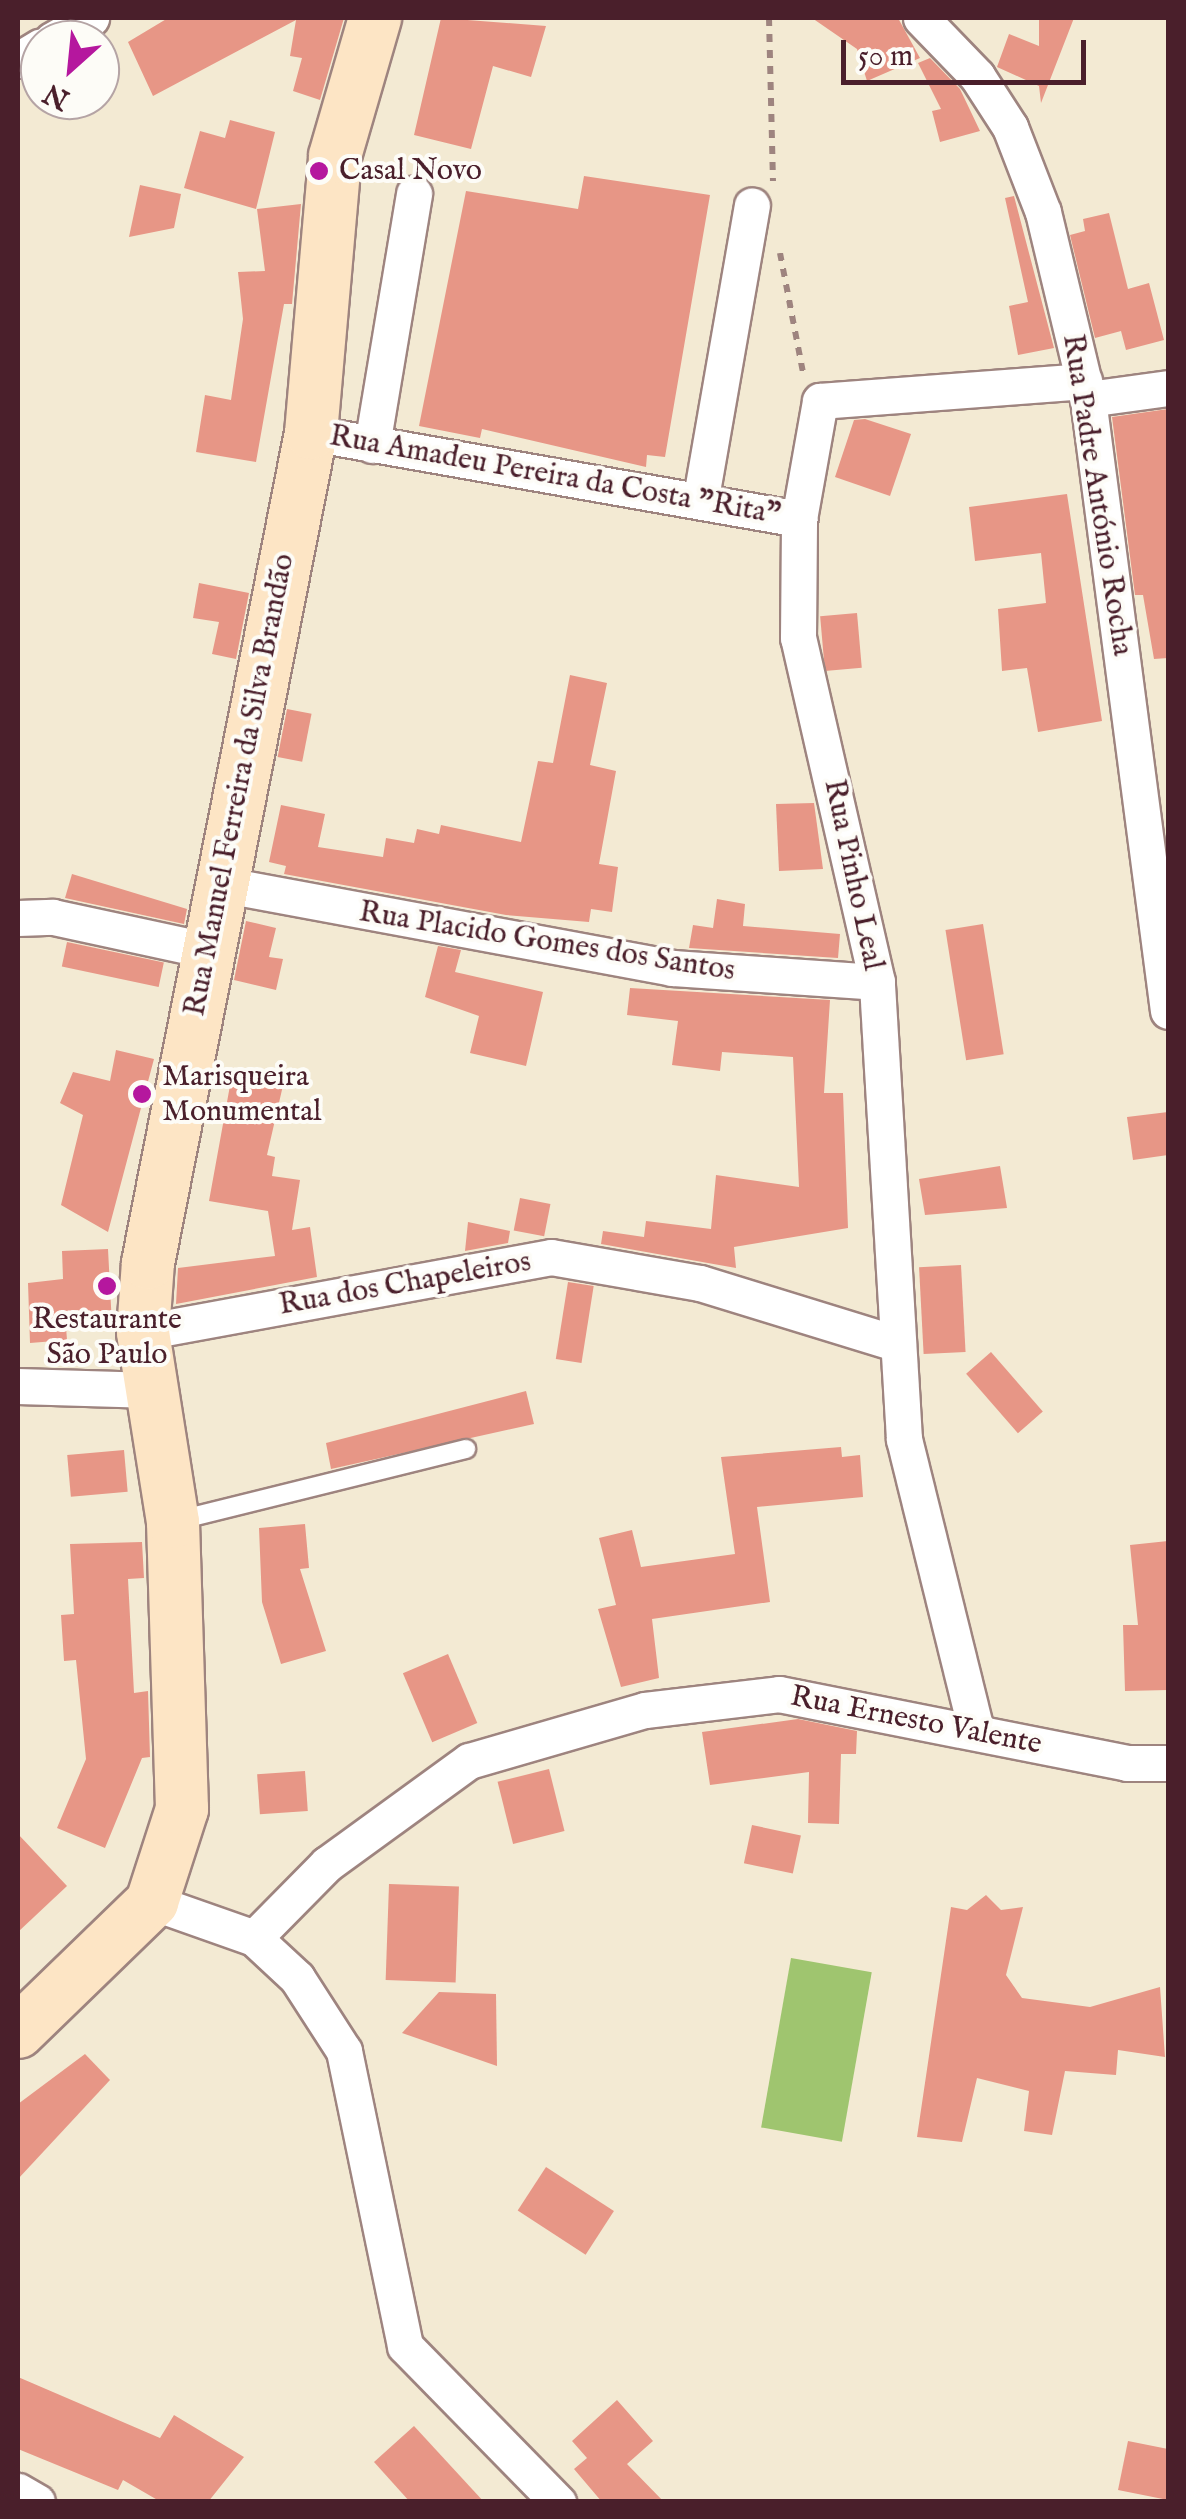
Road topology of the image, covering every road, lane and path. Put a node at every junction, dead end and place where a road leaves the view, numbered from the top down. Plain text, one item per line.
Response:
1 (375, 18) edge
2 (769, 18) edge
3 (931, 21) edge
4 (414, 193) dead end
5 (767, 194) joint
6 (779, 240) dead end
7 (1168, 388) edge
8 (1086, 390) junction
9 (820, 401) junction
10 (311, 434) junction
11 (372, 445) junction
12 (701, 497) junction
13 (798, 520) junction
14 (1158, 837) edge
15 (220, 884) junction
16 (18, 918) edge
17 (206, 950) junction
18 (878, 982) junction
19 (1168, 1011) edge
20 (143, 1332) junction
21 (898, 1344) junction
22 (18, 1386) edge
23 (152, 1390) junction
24 (466, 1449) dead end
25 (173, 1522) junction
26 (976, 1730) junction
27 (1168, 1763) edge
28 (152, 1902) junction
29 (254, 1938) junction
30 (18, 2032) edge
31 (18, 2490) edge
32 (37, 2502) edge
33 (558, 2502) edge

1 - 10 main road, Rua Manuel Ferreira da Silva Brandão
2 - 5 path
3 - 8 street, Rua Padre António Rocha
4 - 11 street
5 - 12 street
6 - 9 path
7 - 8 street
8 - 9 street
8 - 14 street, Rua Padre António Rocha
9 - 13 street, Rua Pinho Leal
10 - 11 street, Rua Amadeu Pereira da Costa "Rita"
10 - 15 main road, Rua Manuel Ferreira da Silva Brandão
11 - 12 street, Rua Amadeu Pereira da Costa "Rita"
12 - 13 street, Rua Amadeu Pereira da Costa "Rita"
13 - 18 street, Rua Pinho Leal
14 - 19 street, Rua Padre António Rocha
15 - 17 main road, Rua Manuel Ferreira da Silva Brandão
15 - 18 street, Rua Placido Gomes dos Santos
16 - 17 street
17 - 20 main road, Rua Manuel Ferreira da Silva Brandão
18 - 21 street, Rua Pinho Leal
20 - 21 street, Rua dos Chapeleiros
20 - 23 main road, Rua Manuel Ferreira da Silva Brandão
21 - 26 street, Rua Pinho Leal
22 - 23 street
23 - 25 main road, Rua Manuel Ferreira da Silva Brandão
24 - 25 lane
25 - 28 main road, Rua Manuel Ferreira da Silva Brandão
26 - 27 street, Rua Ernesto Valente
26 - 29 street, Rua Ernesto Valente
28 - 29 street
28 - 30 main road, Rua Manuel Ferreira da Silva Brandão
29 - 33 street
31 - 32 street

